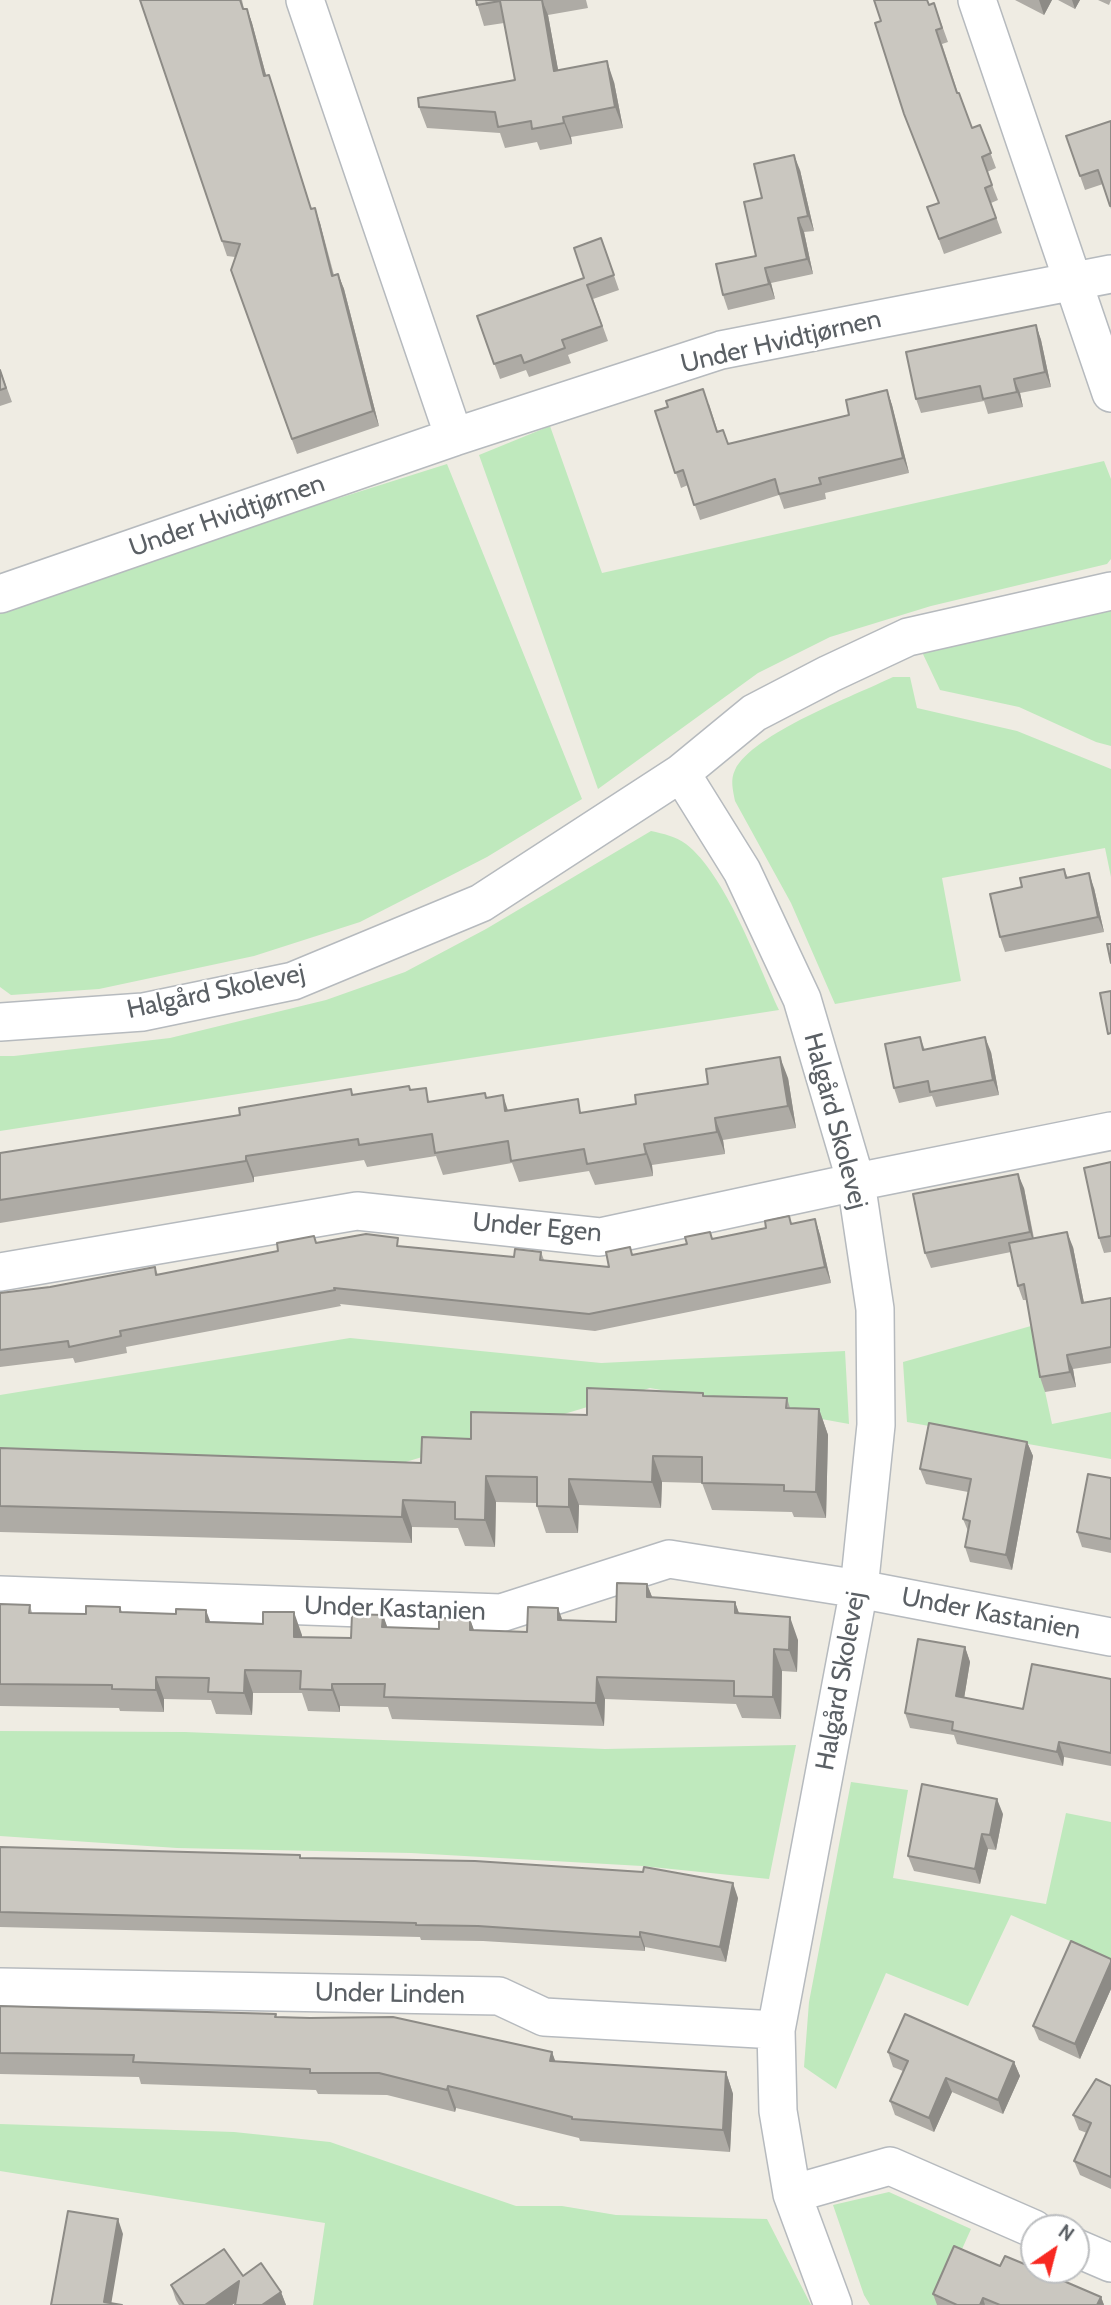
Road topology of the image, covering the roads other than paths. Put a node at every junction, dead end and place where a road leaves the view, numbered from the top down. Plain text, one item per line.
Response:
1 (305, 0) edge
2 (976, 0) edge
3 (1111, 274) edge
4 (1073, 282) junction
5 (1111, 393) edge
6 (454, 437) junction
7 (1111, 591) edge
8 (0, 594) edge
9 (681, 773) junction
10 (0, 1022) edge
11 (1111, 1132) edge
12 (856, 1182) junction
13 (0, 1272) edge
14 (859, 1589) junction
15 (0, 1595) edge
16 (1111, 1637) edge
17 (0, 1987) edge
18 (776, 2030) junction
19 (792, 2194) junction
20 (1020, 2223) edge
21 (1090, 2254) edge
22 (1111, 2263) edge
23 (834, 2305) edge

1 - 6 street
2 - 4 street
3 - 4 street, Under Hvidtjørnen
4 - 5 street
4 - 6 street, Under Hvidtjørnen
6 - 8 street, Under Hvidtjørnen
7 - 9 street
9 - 10 street, Halgård Skolevej
9 - 12 street, Halgård Skolevej
11 - 12 street, Under Egen
12 - 13 street, Under Egen
12 - 14 street, Halgård Skolevej
14 - 15 street, Under Kastanien
14 - 16 street, Under Kastanien
14 - 18 street, Halgård Skolevej
17 - 18 street, Under Linden
18 - 19 street, Halgård Skolevej
19 - 20 street
19 - 23 street, Halgård Skolevej
21 - 22 street

